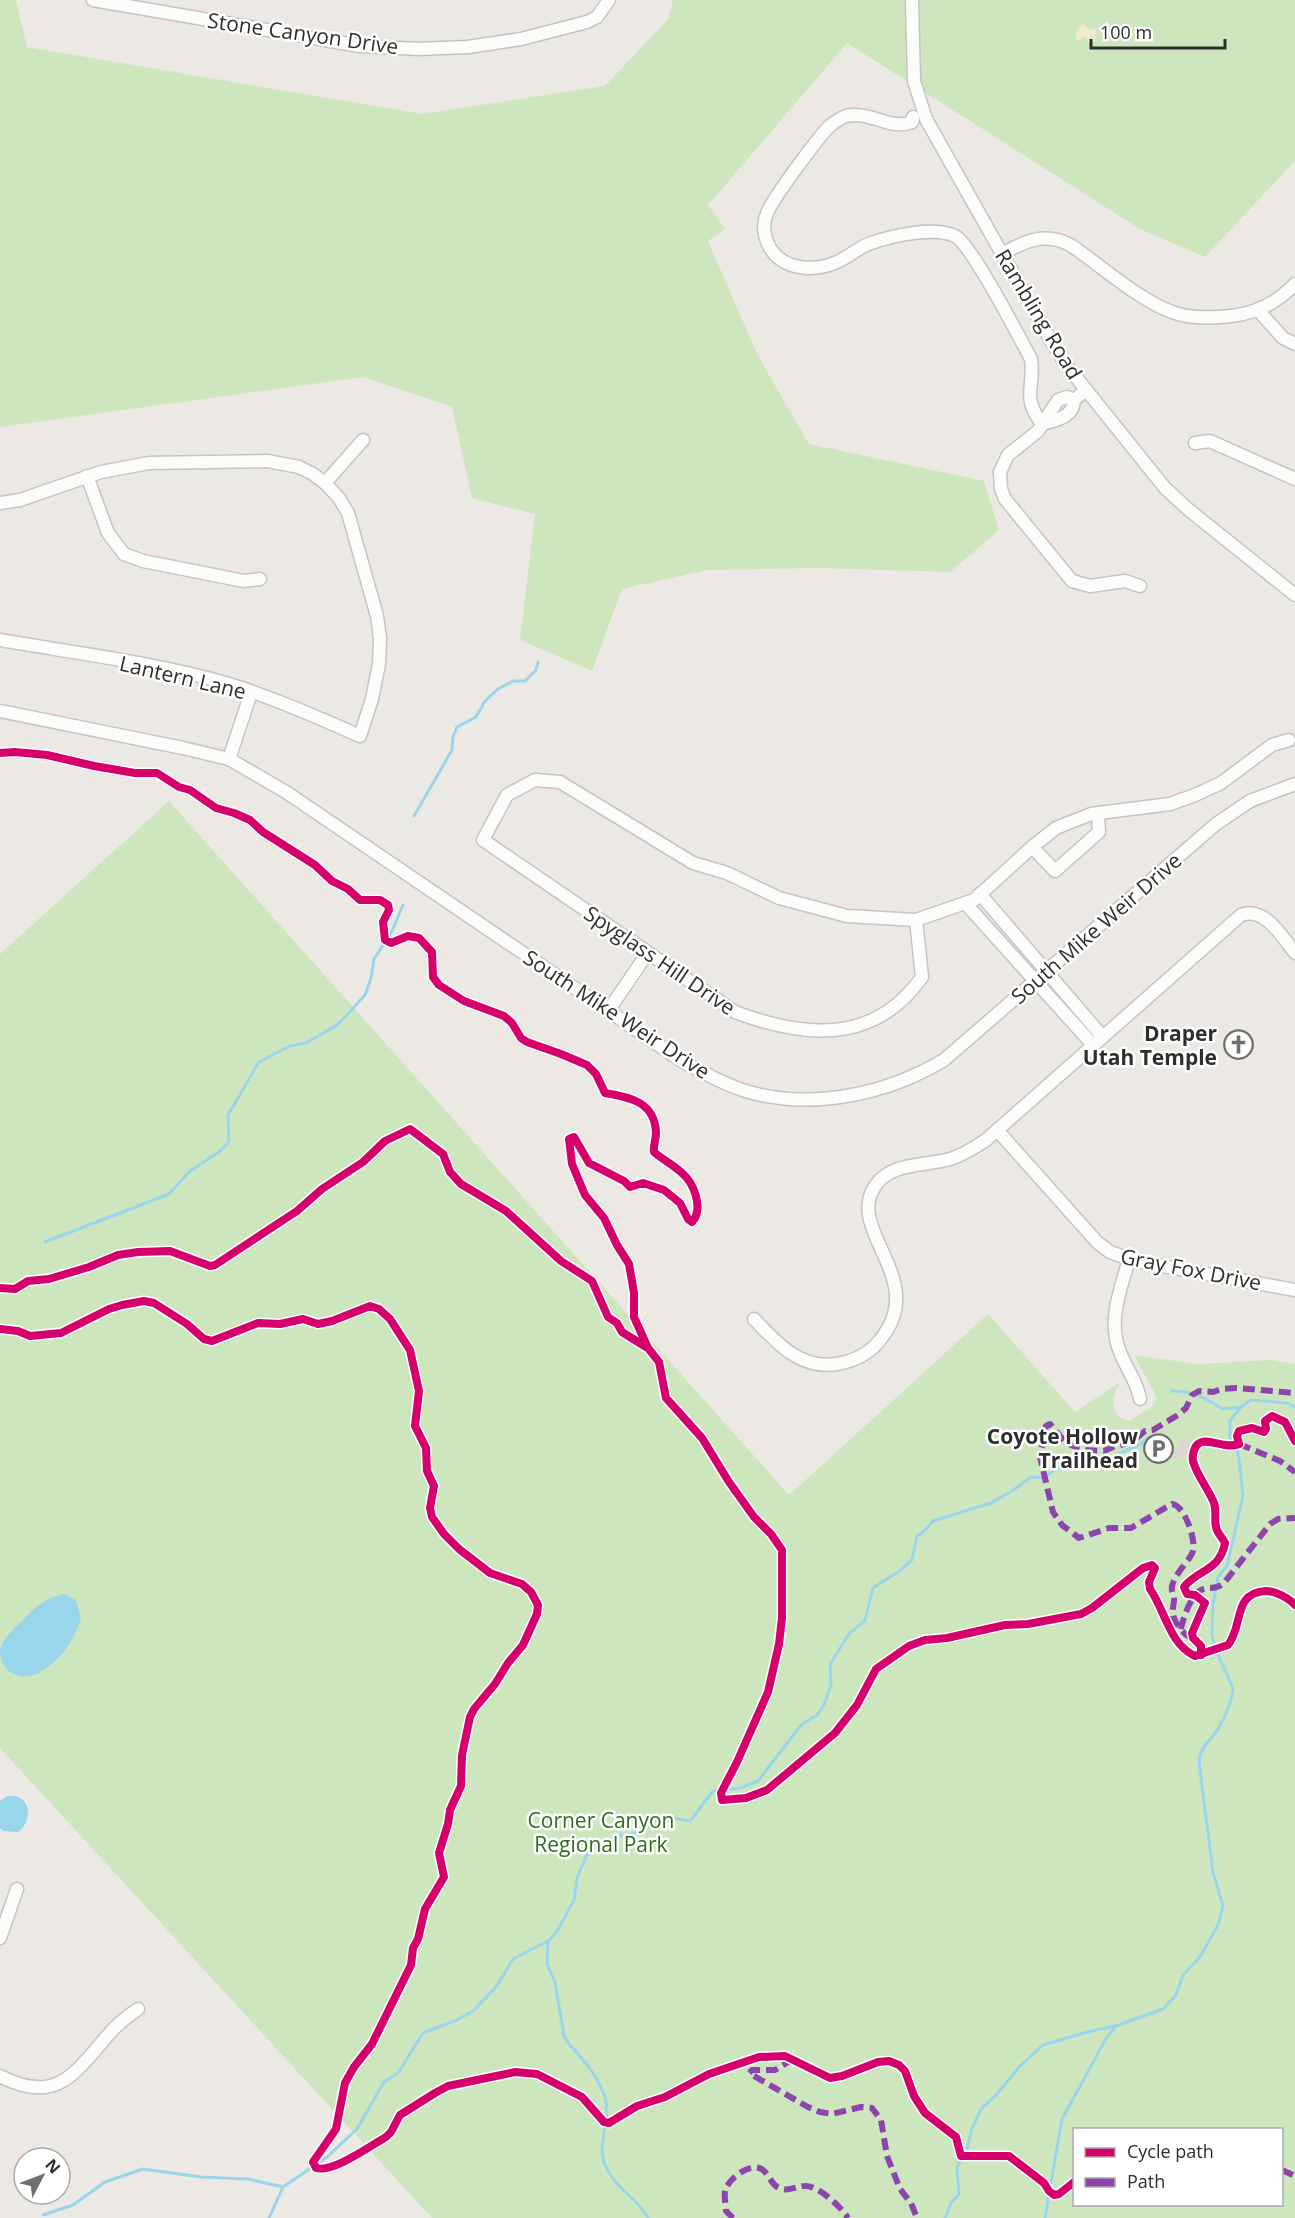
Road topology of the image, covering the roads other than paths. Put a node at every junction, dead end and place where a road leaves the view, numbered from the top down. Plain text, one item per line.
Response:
1 (93, 0) edge
2 (609, 0) edge
3 (912, 0) edge
4 (918, 115) junction
5 (1002, 254) junction
6 (1295, 284) edge
7 (1258, 310) junction
8 (1295, 344) edge
9 (1086, 390) junction
10 (1074, 399) junction
11 (1053, 407) junction
12 (1061, 418) junction
13 (1042, 424) junction
14 (363, 440) dead end
15 (1195, 443) dead end
16 (87, 476) junction
17 (1295, 479) edge
18 (326, 483) junction
19 (0, 503) edge
20 (260, 579) dead end
21 (1140, 586) dead end
22 (1295, 595) edge
23 (0, 640) edge
24 (251, 693) junction
25 (0, 711) edge
26 (1289, 740) dead end
27 (229, 759) junction
28 (1295, 784) edge
29 (1098, 815) junction
30 (1032, 847) junction
31 (973, 899) junction
32 (916, 920) junction
33 (1023, 943) junction
34 (1295, 953) edge
35 (646, 954) junction
36 (1010, 954) junction
37 (1047, 971) junction
38 (1035, 982) junction
39 (608, 1011) junction
40 (1097, 1040) junction
41 (997, 1130) junction
42 (1129, 1259) junction
43 (1295, 1290) edge
44 (754, 1318) dead end
45 (1140, 1399) dead end
46 (17, 1889) dead end
47 (0, 1938) edge
48 (138, 2009) dead end
49 (0, 2076) edge

1 - 2 street, Stone Canyon Drive
3 - 4 street, Rambling Road
4 - 5 street, Rambling Road
4 - 13 street
5 - 7 street
5 - 9 street, Rambling Road
6 - 7 street
7 - 8 street
9 - 10 street
9 - 22 street, Rambling Road
10 - 11 street
10 - 12 street
11 - 12 street
11 - 13 street
12 - 13 street
13 - 21 street
14 - 18 street
15 - 17 street
16 - 18 street
16 - 19 street
16 - 20 street
18 - 24 street, Lantern Lane
23 - 24 street, Lantern Lane
24 - 27 street
25 - 27 street, South Mike Weir Drive
26 - 29 street
27 - 39 street, South Mike Weir Drive
28 - 37 street, South Mike Weir Drive
29 - 30 street
29 - 30 street
30 - 31 street
31 - 32 street
31 - 33 street
31 - 36 street
32 - 35 street, Spyglass Hill Drive
32 - 35 street, Spyglass Hill Drive
33 - 36 street
33 - 37 street
34 - 40 street
35 - 39 street
36 - 38 street
37 - 38 street, South Mike Weir Drive
37 - 40 street
38 - 39 street, South Mike Weir Drive
38 - 40 street
40 - 41 street
41 - 42 street, Gray Fox Drive
41 - 44 street
42 - 43 street, Gray Fox Drive
42 - 45 street
46 - 47 street
48 - 49 street

